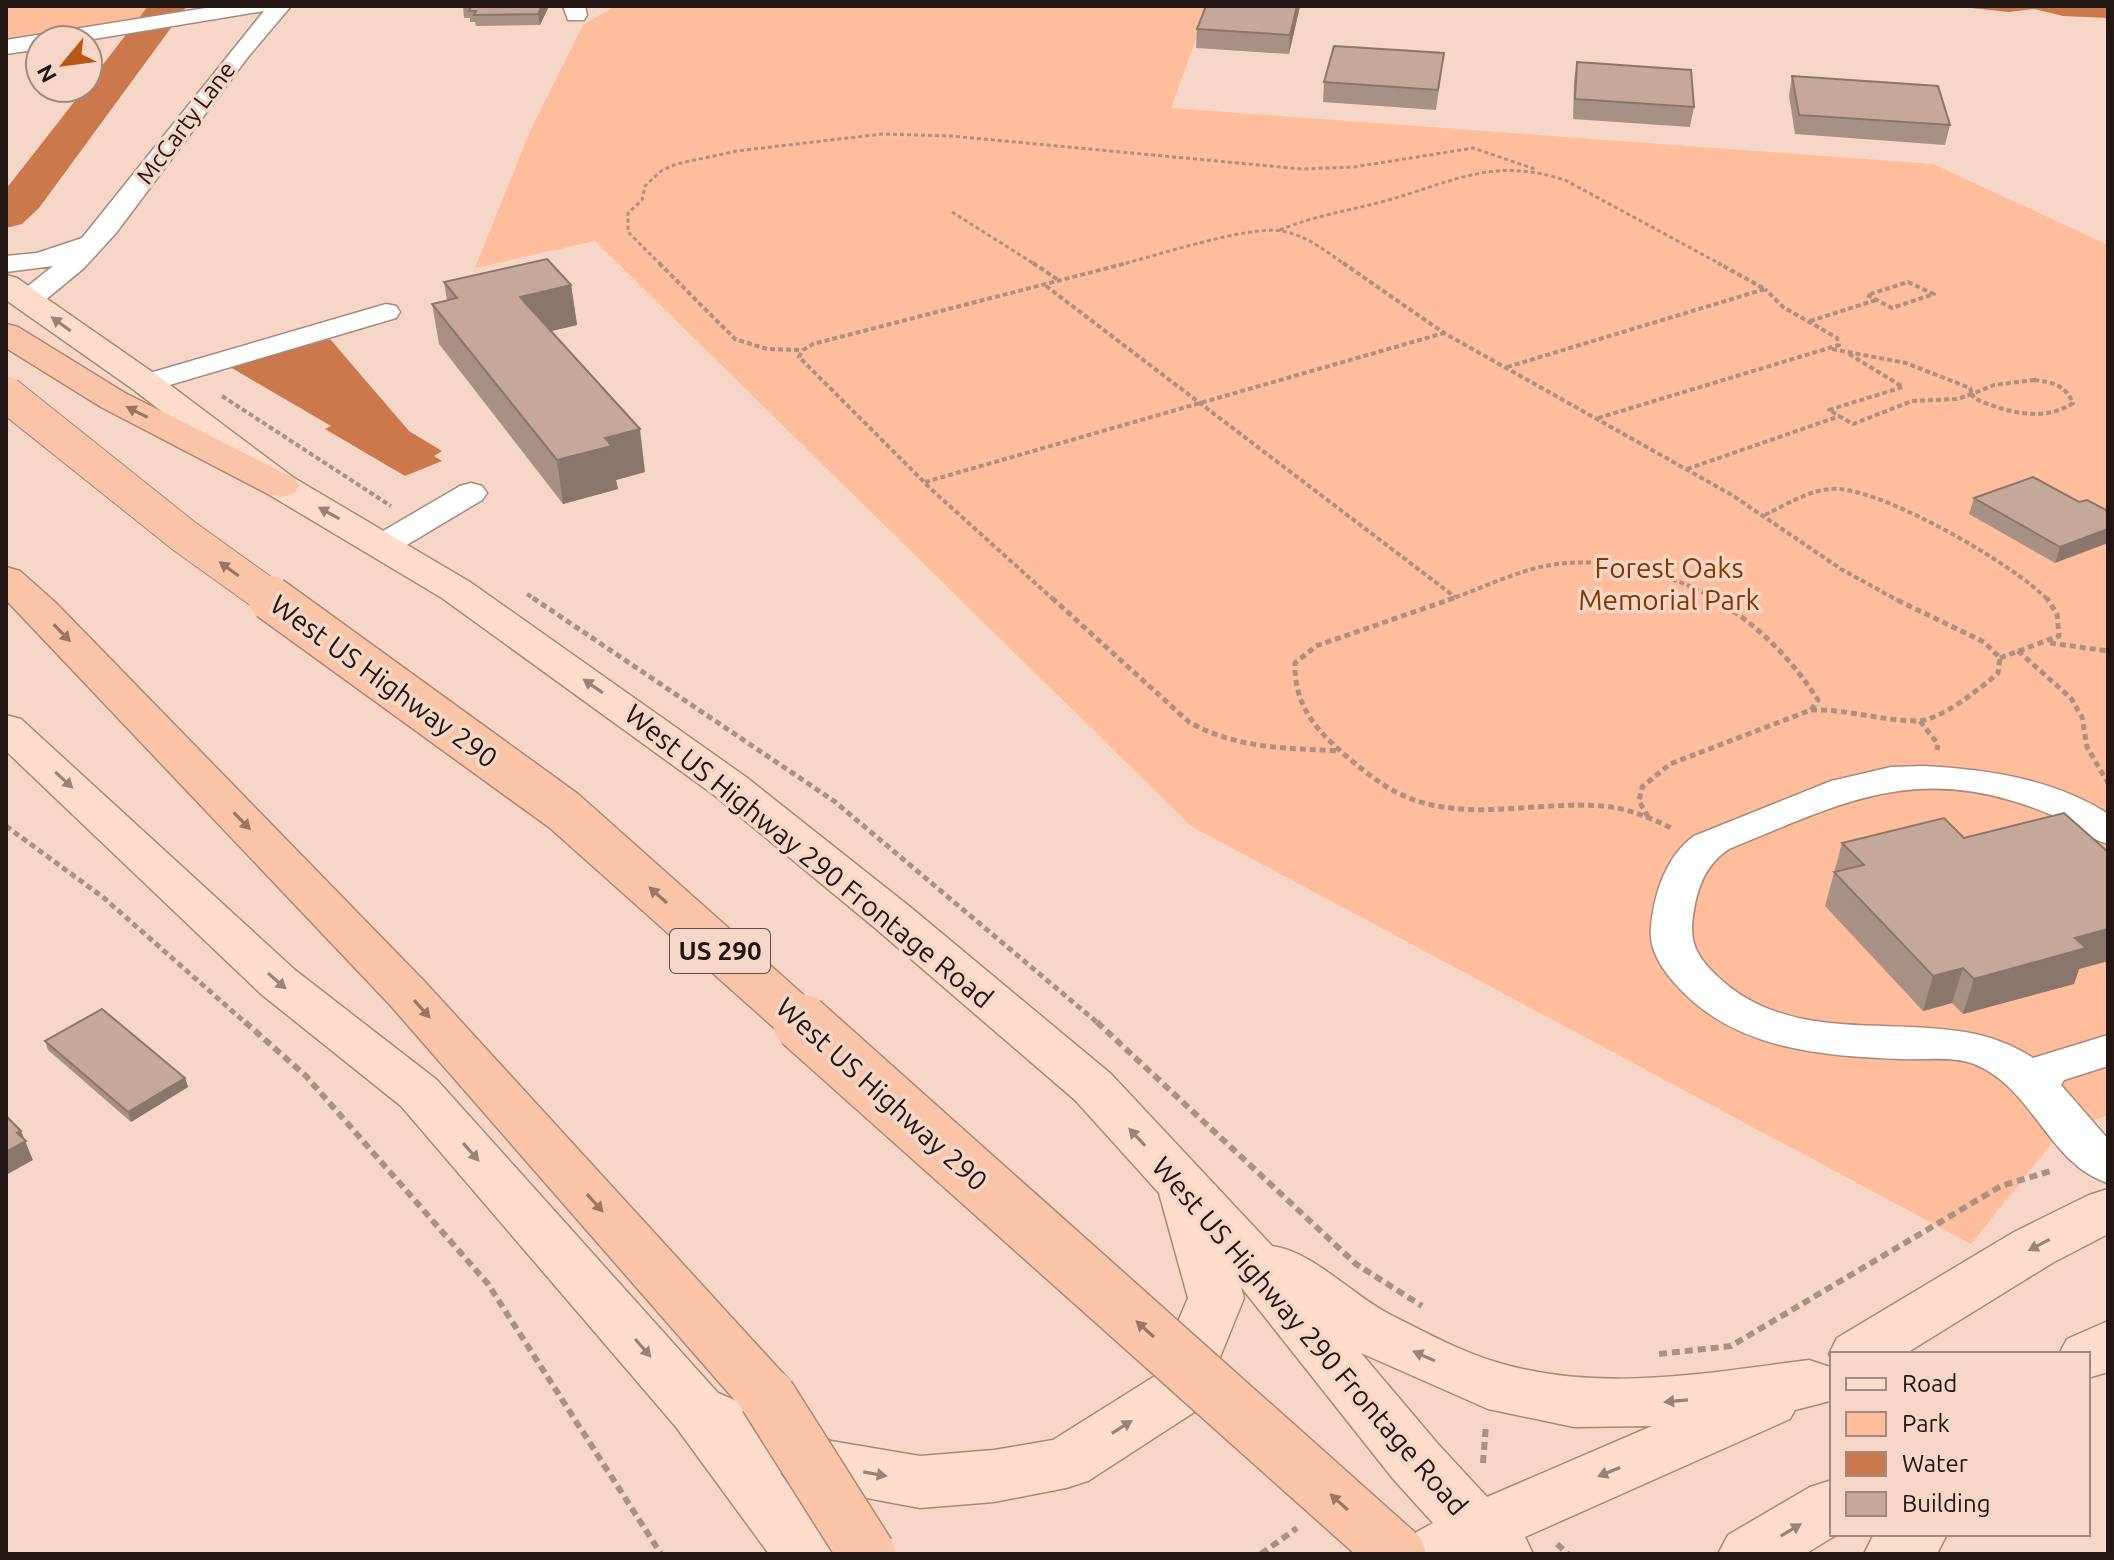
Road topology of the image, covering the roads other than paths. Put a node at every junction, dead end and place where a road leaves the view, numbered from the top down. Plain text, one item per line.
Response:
1 (280, 6) edge
2 (248, 8) edge
3 (100, 10) dead end
4 (80, 24) edge
5 (104, 32) edge
6 (93, 242) junction
7 (6, 264) edge
8 (17, 293) edge
9 (386, 312) dead end
10 (6, 334) edge
11 (146, 383) junction
12 (6, 394) edge
13 (281, 486) junction
14 (471, 493) dead end
15 (401, 535) junction
16 (6, 579) edge
17 (6, 728) edge
18 (2108, 832) edge
19 (2108, 1050) edge
20 (2038, 1084) junction
21 (2105, 1177) edge
22 (1183, 1185) junction
23 (1235, 1240) junction
24 (2108, 1344) edge
25 (1861, 1352) edge
26 (2090, 1354) edge
27 (1830, 1363) edge
28 (1830, 1369) edge
29 (697, 1410) junction
30 (762, 1499) junction
31 (1830, 1507) edge
32 (1914, 1536) edge
33 (1471, 1546) edge
34 (784, 1554) edge
35 (805, 1554) edge
36 (867, 1554) edge
37 (1397, 1554) edge
38 (1750, 1554) edge
39 (1896, 1554) edge

1 - 6 street, McCarty Lane
2 - 5 street
3 - 4 street
6 - 7 street
6 - 8 street, McCarty Lane
11 -> 8 main road, West US Highway 290 Frontage Road
9 - 11 street
13 -> 10 highway
11 - 13 main road, West US Highway 290 Frontage Road
37 -> 12 highway, West US Highway 290 / US 290, bridge
15 -> 13 main road, West US Highway 290 Frontage Road
14 - 15 street
22 -> 15 main road, West US Highway 290 Frontage Road
16 -> 36 highway, bridge
17 -> 29 main road
18 - 20 street
19 - 20 street
20 - 21 street
21 -> 25 main road
22 - 23 main road, West US Highway 290 Frontage Road
29 -> 22 main road
27 -> 23 main road
23 - 33 main road, West US Highway 290 Frontage Road
24 - 26 main road
28 -> 33 main road
29 - 30 main road
30 - 34 main road
30 - 35 main road
38 -> 31 main road
32 - 39 main road

